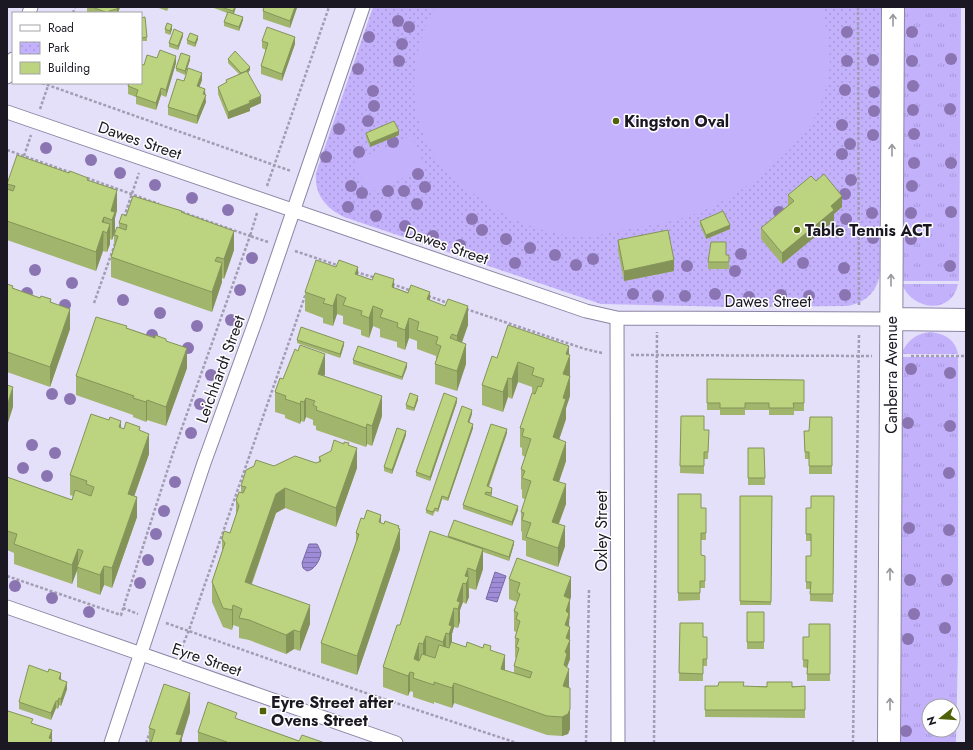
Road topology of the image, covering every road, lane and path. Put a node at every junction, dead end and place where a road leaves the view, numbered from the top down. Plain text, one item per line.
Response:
1 (329, 7) edge
2 (363, 7) edge
3 (858, 7) edge
4 (893, 7) edge
5 (12, 62) edge
6 (7, 77) edge
7 (45, 84) edge
8 (7, 112) edge
9 (7, 150) edge
10 (144, 159) junction
11 (274, 165) junction
12 (74, 174) edge
13 (81, 176) edge
14 (305, 176) junction
15 (132, 194) junction
16 (262, 200) junction
17 (161, 205) edge
18 (176, 210) edge
19 (293, 211) junction
20 (122, 223) edge
21 (250, 236) junction
22 (117, 238) edge
23 (318, 259) edge
24 (316, 266) edge
25 (308, 288) edge
26 (94, 303) dead end
27 (617, 318) junction
28 (657, 318) junction
29 (860, 318) junction
30 (891, 319) junction
31 (966, 320) edge
32 (7, 576) edge
33 (589, 589) dead end
34 (7, 607) edge
35 (123, 608) junction
36 (153, 619) junction
37 (189, 630) junction
38 (141, 654) junction
39 (174, 665) junction
40 (152, 728) edge
41 (111, 743) edge
42 (146, 743) edge
43 (396, 743) edge
44 (517, 743) edge
45 (586, 743) edge
46 (618, 743) edge
47 (654, 743) edge
48 (853, 743) edge
49 (889, 743) edge

1 - 11 path
2 - 14 street, Leichhardt Street
3 - 29 path
30 -> 4 highway, Canberra Avenue
5 - 6 street
7 - 11 path
8 - 10 street, Dawes Street
9 - 12 path
10 - 15 path
10 - 16 street, Dawes Street
11 - 14 path
11 - 16 path
13 - 15 path
14 - 19 street, Leichhardt Street
15 - 17 path
15 - 20 path
16 - 19 street, Dawes Street
16 - 21 path
18 - 21 path
19 - 27 street, Dawes Street
19 - 36 street, Leichhardt Street
21 - 35 path
22 - 26 path
23 - 24 path
25 - 37 path
27 - 28 street, Dawes Street
27 - 46 street, Oxley Street
28 - 29 street, Dawes Street
28 - 47 path
29 - 30 street, Dawes Street
29 - 48 path
30 - 31 highway
49 -> 30 highway, Canberra Avenue
32 - 35 path
33 - 45 path
34 - 38 street, Eyre Street
35 - 36 path
36 - 37 path
36 - 38 street, Leichhardt Street
37 - 39 path
37 - 44 path
38 - 39 street, Eyre Street
38 - 41 street, Leichhardt Street
39 - 43 street, Eyre Street
40 - 42 path

